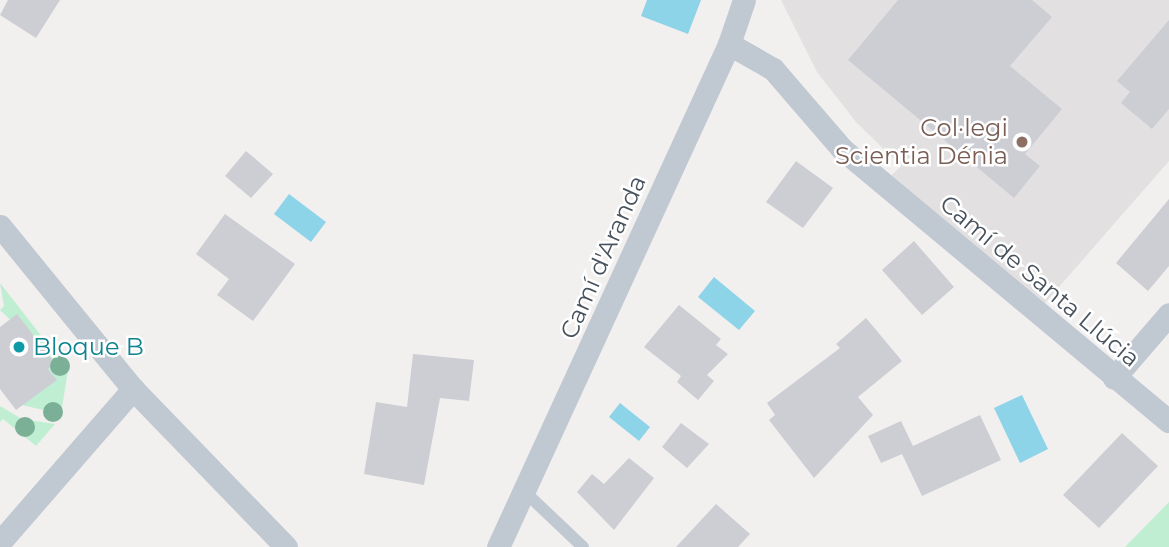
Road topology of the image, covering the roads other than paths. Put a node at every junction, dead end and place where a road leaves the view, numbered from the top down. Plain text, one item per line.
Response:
1 (744, 0) edge
2 (729, 44) junction
3 (0, 226) edge
4 (1169, 314) edge
5 (1114, 378) junction
6 (133, 389) junction
7 (1169, 421) edge
8 (525, 492) junction
9 (0, 542) edge
10 (286, 547) edge
11 (498, 547) edge
12 (583, 547) edge

1 - 2 street
2 - 5 street, Camí de Santa Llúcia
2 - 8 street, Camí d'Aranda
3 - 6 street
4 - 5 street
5 - 7 street, Camí de Santa Llúcia
6 - 9 street
6 - 10 street
8 - 11 street, Camí d'Aranda
8 - 12 lane

